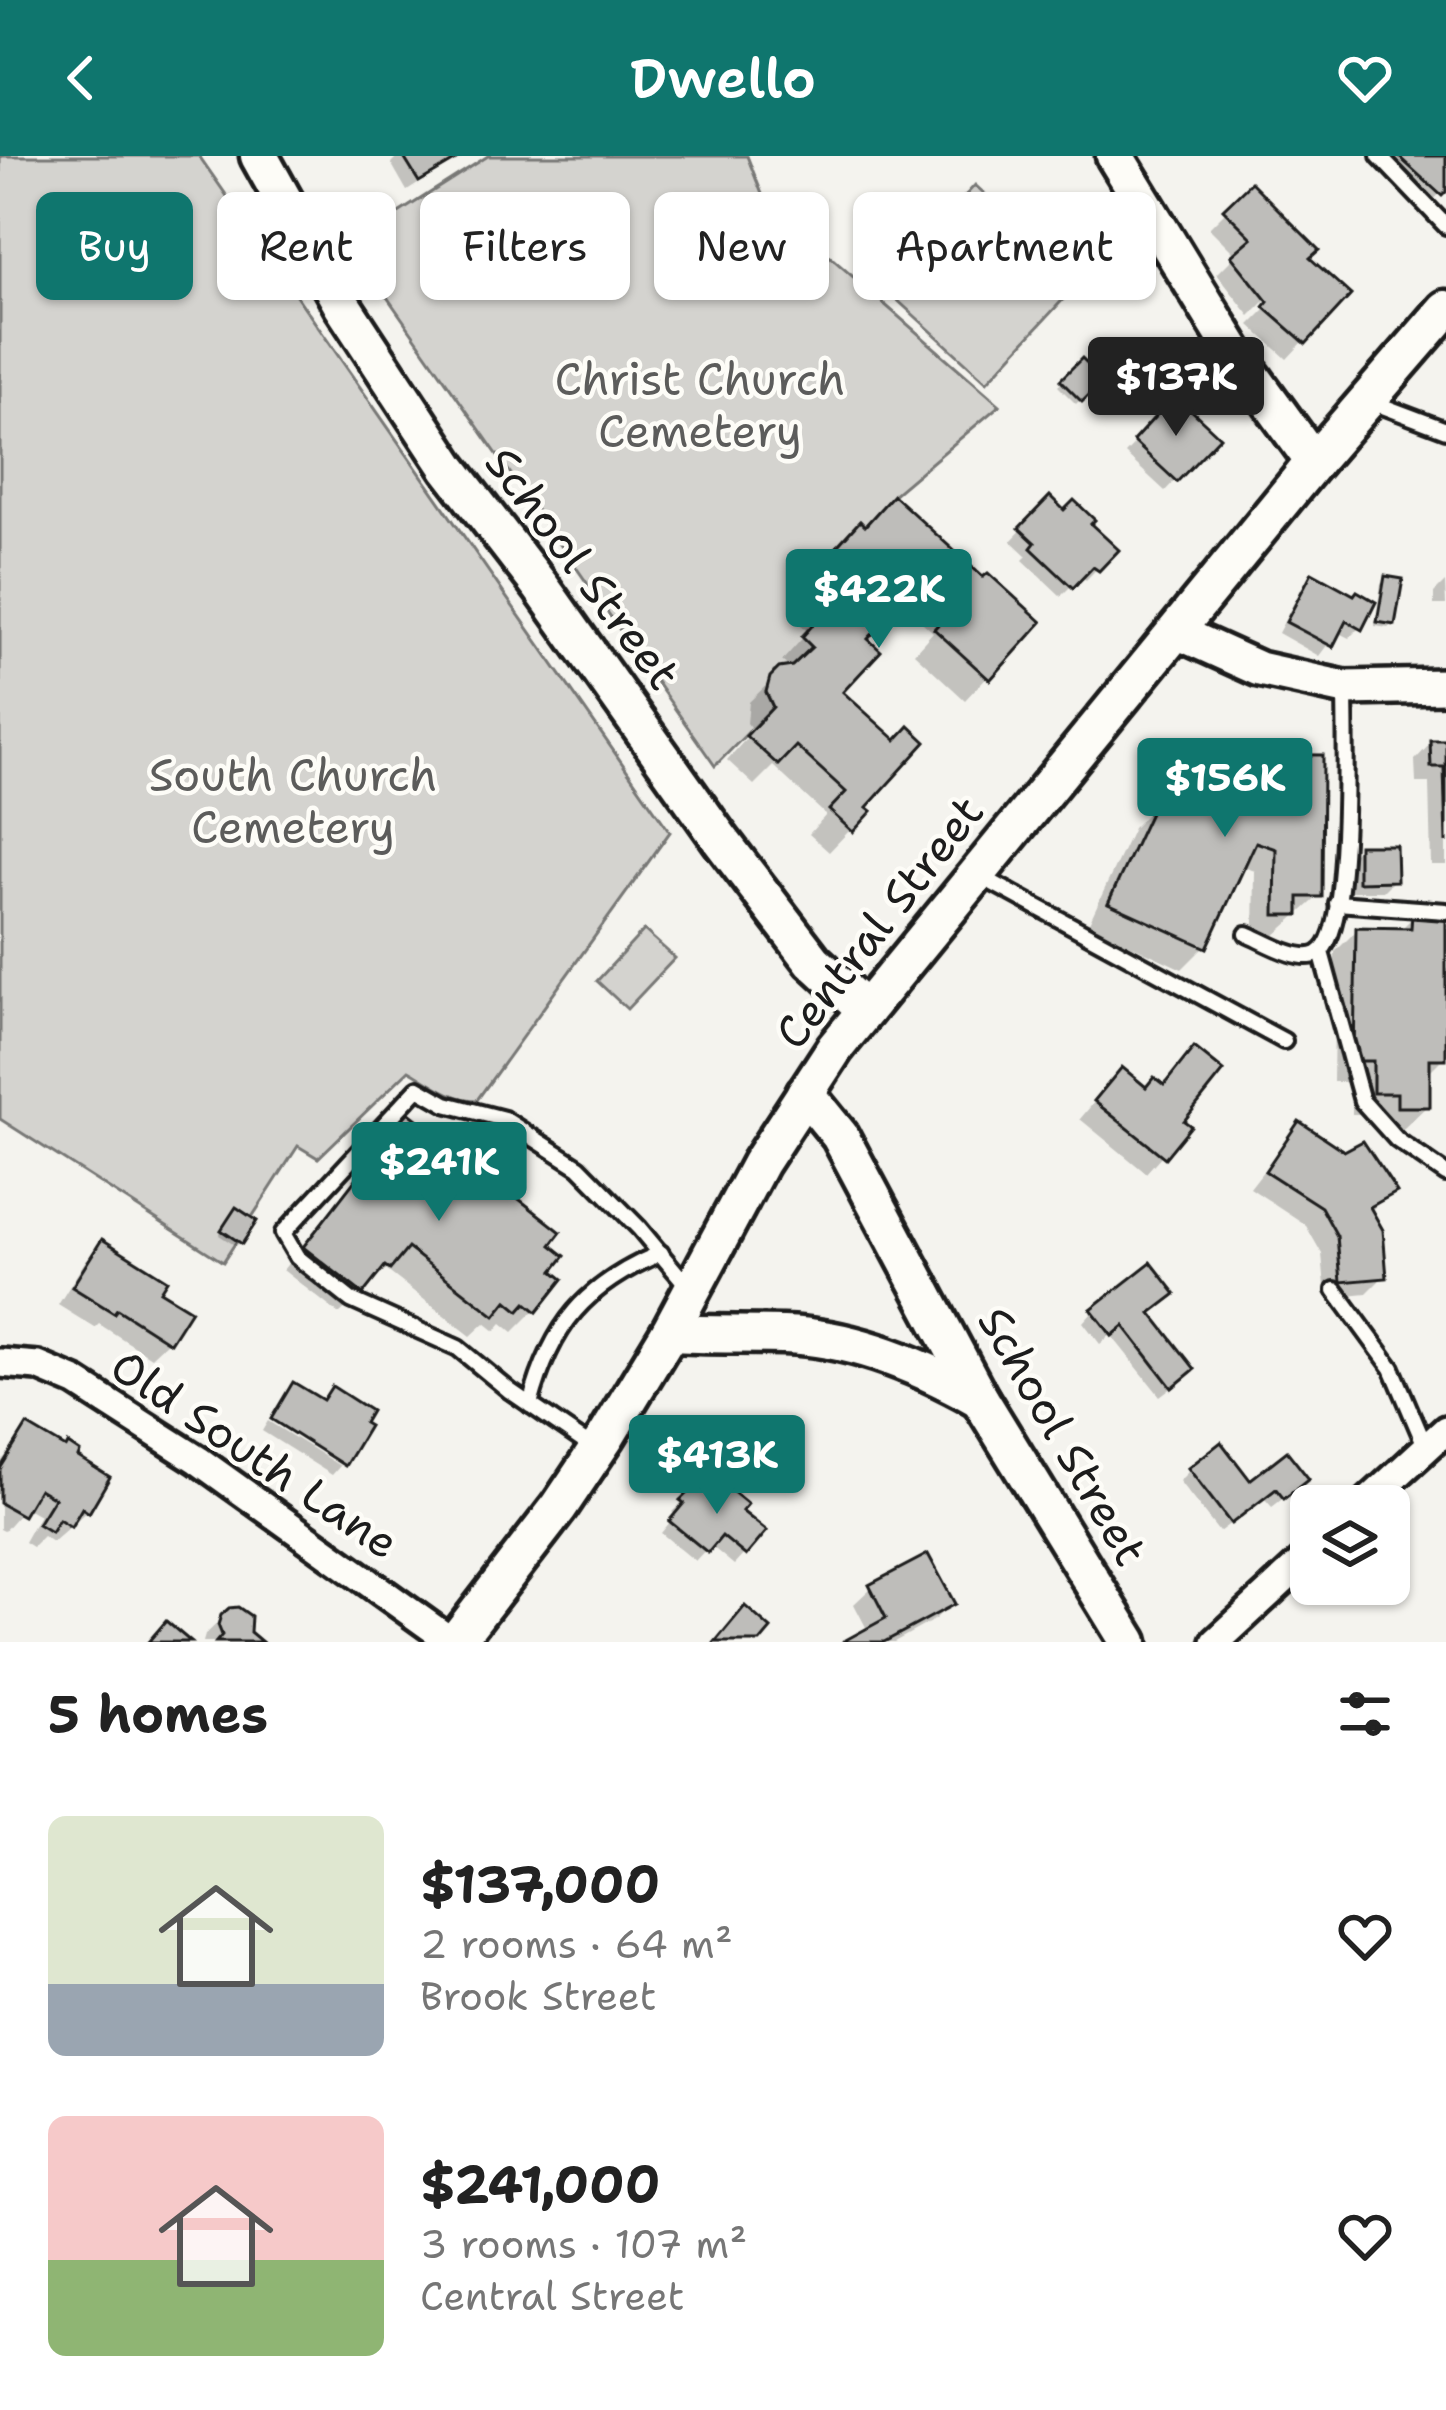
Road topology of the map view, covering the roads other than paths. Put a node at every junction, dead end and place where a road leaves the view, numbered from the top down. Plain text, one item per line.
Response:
1 (259, 156) edge
2 (1115, 156) edge
3 (1379, 156) edge
4 (1446, 226) edge
5 (1444, 314) edge
6 (1367, 400) junction
7 (1446, 430) edge
8 (1315, 462) junction
9 (1175, 631) junction
10 (1446, 686) edge
11 (1345, 688) junction
12 (980, 876) junction
13 (1337, 903) junction
14 (1446, 911) edge
15 (1247, 934) dead end
16 (1322, 952) junction
17 (866, 1010) junction
18 (1284, 1041) dead end
19 (806, 1093) junction
20 (1446, 1174) edge
21 (661, 1253) junction
22 (690, 1289) junction
23 (1334, 1290) dead end
24 (669, 1333) junction
25 (0, 1363) edge
26 (980, 1399) junction
27 (530, 1405) junction
28 (1436, 1439) edge
29 (597, 1451) junction
30 (1386, 1485) edge
31 (1290, 1573) edge
32 (453, 1642) edge
33 (1129, 1642) edge
34 (1216, 1642) edge

1 - 17 main road, School Street
2 - 8 main road
3 - 4 lane
5 - 6 main road, Central Street
6 - 7 lane
6 - 8 main road, Central Street
8 - 9 main road, Central Street
9 - 11 street
9 - 12 main road, Central Street
10 - 11 street
11 - 13 lane
12 - 17 main road, Central Street
12 - 18 lane
13 - 14 lane
13 - 16 lane
15 - 16 lane
16 - 20 lane
17 - 19 main road, Central Street
19 - 22 main road, Central Street
19 - 26 main road, School Street
21 - 22 lane
21 - 27 lane
21 - 27 lane
22 - 24 main road, Central Street
23 - 28 lane
24 - 26 main road
24 - 29 main road, Central Street
25 - 32 street, Old South Lane
26 - 33 main road, School Street
27 - 29 lane
28 - 30 street
29 - 32 main road, Central Street
31 - 34 street

